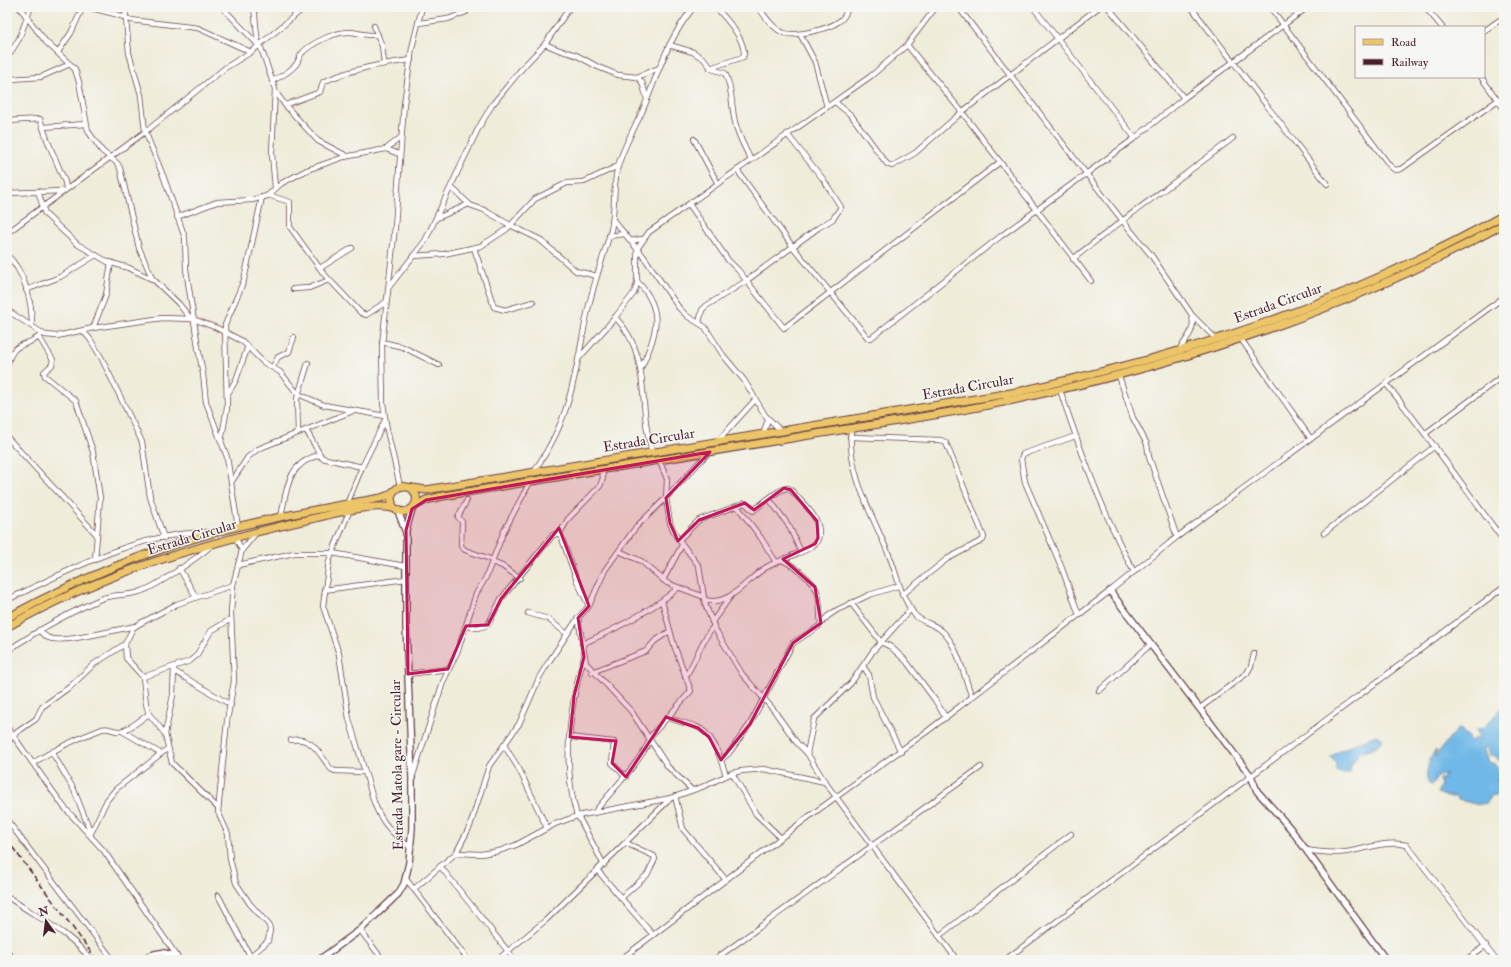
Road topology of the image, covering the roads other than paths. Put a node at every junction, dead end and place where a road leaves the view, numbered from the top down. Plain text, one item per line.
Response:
1 (19, 7) edge
2 (31, 7) edge
3 (83, 7) edge
4 (87, 7) edge
5 (125, 7) edge
6 (222, 7) edge
7 (254, 7) edge
8 (305, 7) edge
9 (422, 7) edge
10 (570, 7) edge
11 (694, 7) edge
12 (715, 7) edge
13 (758, 7) edge
14 (848, 7) edge
15 (936, 7) edge
16 (958, 7) edge
17 (1033, 7) edge
18 (1098, 7) edge
19 (1108, 7) edge
20 (1191, 7) edge
21 (1270, 7) edge
22 (1308, 7) edge
23 (1425, 7) edge
24 (466, 12) dead end
25 (1504, 17) edge
26 (28, 18) junction
27 (125, 18) junction
28 (419, 23) junction
29 (1284, 24) junction
30 (374, 26) dead end
31 (1441, 26) edge
32 (1485, 30) edge
33 (800, 34) junction
34 (378, 35) junction
35 (1057, 39) junction
36 (258, 44) junction
37 (545, 44) junction
38 (669, 44) junction
39 (907, 45) junction
40 (58, 52) junction
41 (250, 52) junction
42 (7, 58) edge
43 (411, 60) junction
44 (384, 63) junction
45 (1233, 63) junction
46 (70, 64) junction
47 (659, 68) junction
48 (710, 68) junction
49 (1010, 75) junction
50 (7, 76) edge
51 (637, 77) junction
52 (1482, 78) edge
53 (272, 81) junction
54 (275, 89) junction
55 (1184, 98) junction
56 (647, 99) junction
57 (1498, 100) junction
58 (835, 102) junction
59 (285, 105) junction
60 (827, 107) junction
61 (1504, 107) edge
62 (962, 112) junction
63 (7, 121) edge
64 (86, 124) junction
65 (43, 127) junction
66 (145, 131) junction
67 (787, 134) junction
68 (400, 138) junction
69 (1135, 138) junction
70 (1233, 138) dead end
71 (694, 139) dead end
72 (386, 149) junction
73 (399, 154) junction
74 (347, 156) junction
75 (109, 157) junction
76 (751, 160) junction
77 (1000, 162) junction
78 (618, 166) junction
79 (737, 170) junction
80 (1086, 172) junction
81 (65, 182) junction
82 (717, 182) junction
83 (72, 184) junction
84 (1327, 184) dead end
85 (450, 187) junction
86 (276, 188) junction
87 (64, 190) junction
88 (38, 191) junction
89 (7, 193) edge
90 (268, 195) junction
91 (262, 197) junction
92 (469, 204) junction
93 (689, 204) junction
94 (42, 208) junction
95 (1037, 210) junction
96 (1504, 215) edge
97 (177, 217) junction
98 (437, 218) junction
99 (613, 220) junction
100 (1122, 220) junction
101 (1504, 224) edge
102 (510, 225) junction
103 (7, 233) edge
104 (624, 234) junction
105 (609, 236) junction
106 (642, 239) junction
107 (630, 240) junction
108 (794, 247) junction
109 (352, 248) dead end
110 (420, 248) junction
111 (474, 248) junction
112 (637, 249) junction
113 (428, 254) junction
114 (7, 255) edge
115 (96, 256) junction
116 (413, 256) junction
117 (1073, 259) junction
118 (110, 262) junction
119 (320, 268) junction
120 (597, 276) junction
121 (153, 280) junction
122 (329, 280) junction
123 (637, 281) junction
124 (746, 281) junction
125 (1091, 281) dead end
126 (388, 288) junction
127 (293, 289) dead end
128 (26, 290) junction
129 (831, 292) junction
130 (1504, 297) edge
131 (386, 302) junction
132 (533, 302) dead end
133 (7, 310) edge
134 (1192, 315) junction
135 (616, 317) junction
136 (192, 319) junction
137 (699, 323) junction
138 (32, 325) junction
139 (93, 328) junction
140 (83, 331) junction
141 (225, 331) junction
142 (41, 335) junction
143 (294, 336) dead end
144 (1216, 339) junction
145 (1241, 339) junction
146 (382, 342) junction
147 (248, 346) junction
148 (1178, 351) junction
149 (8, 357) edge
150 (579, 358) junction
151 (308, 363) dead end
152 (7, 365) edge
153 (439, 365) dead end
154 (273, 367) junction
155 (641, 368) junction
156 (1504, 375) edge
157 (1119, 376) junction
158 (1387, 385) junction
159 (1060, 390) junction
160 (298, 394) junction
161 (227, 395) junction
162 (755, 400) junction
163 (353, 411) junction
164 (385, 418) junction
165 (768, 419) junction
166 (850, 428) junction
167 (306, 430) junction
168 (782, 432) junction
169 (298, 433) junction
170 (1426, 433) junction
171 (763, 435) junction
172 (1076, 436) junction
173 (7, 437) edge
174 (850, 437) junction
175 (1311, 439) junction
176 (221, 442) junction
177 (717, 442) junction
178 (1435, 446) junction
179 (710, 452) junction
180 (652, 453) junction
181 (319, 455) junction
182 (659, 460) junction
183 (362, 467) junction
184 (602, 470) junction
185 (533, 473) junction
186 (232, 481) junction
187 (530, 482) junction
188 (400, 486) junction
189 (411, 487) junction
190 (393, 492) junction
191 (666, 498) junction
192 (467, 500) dead end
193 (770, 500) junction
194 (346, 504) junction
195 (737, 506) junction
196 (414, 508) junction
197 (397, 510) junction
198 (349, 512) junction
199 (281, 517) junction
200 (1504, 523) edge
201 (238, 527) junction
202 (406, 530) junction
203 (258, 531) junction
204 (220, 532) junction
205 (560, 533) junction
206 (1324, 533) dead end
207 (98, 535) junction
208 (1500, 535) junction
209 (235, 536) junction
210 (1177, 537) junction
211 (164, 538) junction
212 (1504, 541) edge
213 (216, 542) junction
214 (680, 543) junction
215 (242, 550) junction
216 (618, 551) junction
217 (801, 552) junction
218 (332, 553) junction
219 (95, 560) junction
220 (782, 560) junction
221 (493, 561) junction
222 (776, 562) junction
223 (238, 565) junction
224 (406, 566) junction
225 (179, 568) junction
226 (1134, 572) junction
227 (520, 578) junction
228 (406, 579) junction
229 (663, 580) junction
230 (233, 585) junction
231 (898, 586) junction
232 (1504, 587) edge
233 (678, 588) junction
234 (324, 590) junction
235 (1110, 591) junction
236 (902, 595) junction
237 (731, 596) junction
238 (196, 597) junction
239 (704, 598) junction
240 (7, 600) edge
241 (662, 601) junction
242 (851, 603) junction
243 (589, 606) junction
244 (911, 609) junction
245 (528, 613) dead end
246 (1079, 615) junction
247 (7, 618) edge
248 (578, 618) junction
249 (231, 619) junction
250 (821, 623) junction
251 (713, 624) junction
252 (136, 626) junction
253 (466, 626) junction
254 (7, 627) edge
255 (39, 630) junction
256 (670, 631) junction
257 (567, 634) junction
258 (881, 642) junction
259 (125, 644) junction
260 (582, 644) junction
261 (1151, 644) junction
262 (7, 651) edge
263 (1254, 654) dead end
264 (584, 657) junction
265 (863, 666) junction
266 (174, 669) junction
267 (448, 670) junction
268 (592, 672) junction
269 (408, 674) junction
270 (143, 677) junction
271 (686, 677) junction
272 (1099, 691) dead end
273 (763, 697) junction
274 (972, 697) junction
275 (230, 705) junction
276 (1200, 708) junction
277 (149, 714) junction
278 (667, 717) junction
279 (946, 718) junction
280 (7, 727) edge
281 (122, 731) junction
282 (165, 734) junction
283 (13, 735) junction
284 (570, 737) junction
285 (649, 739) junction
286 (291, 740) dead end
287 (7, 744) edge
288 (504, 745) junction
289 (167, 748) junction
290 (52, 752) junction
291 (901, 752) junction
292 (160, 753) junction
293 (807, 753) junction
294 (721, 760) junction
295 (33, 762) junction
296 (981, 767) dead end
297 (365, 772) junction
298 (732, 773) junction
299 (726, 775) junction
300 (1251, 776) junction
301 (626, 777) junction
302 (412, 778) junction
303 (825, 782) junction
304 (692, 790) junction
305 (673, 797) junction
306 (835, 798) junction
307 (218, 808) junction
308 (594, 812) junction
309 (578, 816) junction
310 (7, 820) edge
311 (547, 828) junction
312 (90, 834) junction
313 (1071, 834) dead end
314 (781, 838) junction
315 (626, 843) junction
316 (872, 846) junction
317 (411, 848) junction
318 (1306, 850) junction
319 (456, 853) junction
320 (604, 865) junction
321 (440, 866) junction
322 (598, 871) junction
323 (406, 879) junction
324 (726, 880) junction
325 (414, 889) junction
326 (218, 895) dead end
327 (7, 896) edge
328 (621, 898) junction
329 (360, 930) junction
330 (653, 935) junction
331 (939, 936) junction
332 (1486, 945) junction
333 (508, 952) junction
334 (7, 953) edge
335 (248, 958) edge
336 (12, 960) edge
337 (91, 960) edge
338 (113, 960) edge
339 (141, 960) edge
340 (179, 960) edge
341 (319, 960) edge
342 (383, 960) edge
343 (468, 960) edge
344 (497, 960) edge
345 (515, 960) edge
346 (620, 960) edge
347 (714, 960) edge
348 (957, 960) edge
349 (1005, 960) edge
350 (1386, 960) edge
351 (1466, 960) edge
352 (1496, 960) edge

1 - 26 street
2 - 26 street
3 - 40 street
4 - 27 street
5 - 27 street
6 - 36 street
7 - 36 street
8 - 36 street
9 - 28 street
10 - 37 street
11 - 38 street
12 - 48 street
13 - 33 street
14 - 33 street
15 - 39 street
16 - 49 street
17 - 35 street
18 - 35 street
19 - 55 street
20 - 45 street
21 - 29 street
22 - 29 street
23 - 31 street
24 - 28 street
25 - 32 street
26 - 40 street
26 - 42 street
27 - 41 street
27 - 66 street
28 - 43 street
29 - 45 street
29 - 57 street
30 - 34 street
33 - 60 street
34 - 44 street
34 - 53 street
35 - 49 street
35 - 69 street
36 - 41 street
36 - 53 street
37 - 51 street
37 - 85 street
38 - 47 street
38 - 48 street
39 - 58 street
39 - 62 street
40 - 46 street
41 - 66 street
43 - 44 street
43 - 68 street
44 - 59 street
45 - 55 street
45 - 84 street
46 - 50 street
46 - 64 street
47 - 51 street
47 - 56 street
48 - 76 street
49 - 62 street
49 - 80 street
51 - 56 street
52 - 57 street
53 - 54 street
54 - 59 street
54 - 86 street
55 - 69 street
56 - 78 street
57 - 61 street
58 - 60 street
58 - 62 street
59 - 74 street
60 - 67 street
62 - 77 street
63 - 65 street
64 - 65 street
64 - 75 street
65 - 81 street
66 - 75 street
66 - 97 street
67 - 76 street
67 - 108 street
68 - 72 street
68 - 73 street
69 - 80 street
70 - 100 street
71 - 82 street
72 - 73 street
72 - 74 street
73 - 126 street
74 - 86 street
75 - 83 street
75 - 121 street
76 - 79 street
77 - 95 street
77 - 129 street
78 - 99 street
78 - 102 street
79 - 82 street
79 - 108 street
80 - 95 street
80 - 100 street
81 - 83 street
81 - 87 street
82 - 93 street
83 - 87 street
85 - 92 street
85 - 98 street
86 - 90 street
87 - 88 street
87 - 94 street
88 - 89 street
88 - 94 street
90 - 91 street
90 - 119 street
91 - 97 street
91 - 141 street
92 - 98 street
92 - 102 street
93 - 106 street
93 - 124 street
94 - 103 street
94 - 115 street
95 - 117 street
95 - 129 street
96 - 144 main road, Estrada Circular
97 - 136 street
98 - 110 street
99 - 104 street
99 - 105 street
100 - 117 street
100 - 134 street
101 - 145 main road, Estrada Circular
102 - 111 street
102 - 120 street
104 - 105 street
104 - 107 street
105 - 120 street
106 - 107 street
106 - 112 street
107 - 112 street
108 - 124 street
108 - 129 street
109 - 119 street
110 - 113 street
110 - 116 street
111 - 113 street
111 - 132 street
112 - 123 street
112 - 137 street
113 - 116 street
114 - 128 street
115 - 118 street
115 - 128 street
116 - 126 street
117 - 125 street
118 - 121 street
118 - 139 street
119 - 122 street
120 - 150 street
121 - 136 street
122 - 127 street
122 - 131 street
123 - 135 street
123 - 155 street
124 - 129 street
124 - 137 street
126 - 131 street
128 - 138 street
130 - 158 street
131 - 146 street
133 - 138 street
134 - 144 street
134 - 148 street
135 - 150 street
135 - 155 street
136 - 139 street
136 - 141 street
136 - 176 street
137 - 162 street
138 - 142 street
139 - 140 street
140 - 142 street
140 - 211 street
141 - 147 street
141 - 161 street
142 - 149 street
142 - 207 street
143 - 154 street
144 - 148 main road, Estrada Circular
145 - 157 main road, Estrada Circular
145 - 175 street
146 - 153 street
146 - 164 street
147 - 154 street
147 - 161 street
148 - 168 main road, Estrada Circular
149 - 152 street
150 - 185 street
151 - 160 street
154 - 160 street
155 - 180 street
156 - 170 street
157 - 159 main road, Estrada Circular
157 - 210 street
158 - 170 street
158 - 175 street
159 - 166 main road, Estrada Circular
159 - 172 street
160 - 163 street
160 - 169 street
161 - 176 street
162 - 165 street
162 - 177 street
163 - 164 street
163 - 167 street
164 - 183 street
164 - 188 street
165 - 168 street
165 - 171 street
166 - 174 street
166 - 179 main road, Estrada Circular
167 - 169 street
167 - 181 street
168 - 171 main road, Estrada Circular
169 - 186 street
170 - 178 street
171 - 177 main road, Estrada Circular
172 - 226 street
172 - 246 street
173 - 207 street
174 - 231 street
174 - 236 street
175 - 210 street
176 - 186 street
177 - 180 main road, Estrada Circular
178 - 206 street
178 - 208 street
179 - 182 main road, Estrada Circular
179 - 191 street
180 - 185 main road, Estrada Circular
181 - 183 street
181 - 199 street
182 - 184 main road, Estrada Circular
182 - 191 street
183 - 194 street
184 - 187 main road, Estrada Circular
184 - 205 street
185 - 189 main road, Estrada Circular
186 - 201 street
187 - 196 main road, Estrada Circular
187 - 221 street
188 - 189 main road
188 - 190 main road
189 - 196 main road
190 - 194 main road, Estrada Circular
190 - 197 main road
191 - 214 street
191 - 216 street
192 - 221 street
193 - 195 street
193 - 217 street
193 - 217 street
194 - 199 main road, Estrada Circular
195 - 214 street
195 - 222 street
196 - 197 main road
196 - 202 street, Estrada Matola gare - Circular
197 - 198 main road, Estrada Circular
197 - 202 street, Estrada Matola gare - Circular
198 - 203 main road, Estrada Circular
198 - 218 street
199 - 201 main road, Estrada Circular
200 - 208 street
201 - 204 main road, Estrada Circular
202 - 224 street, Estrada Matola gare - Circular
203 - 209 main road, Estrada Circular
203 - 215 street
204 - 211 street
204 - 247 main road, Estrada Circular
205 - 227 street
205 - 243 street
207 - 219 street
208 - 212 street
209 - 213 main road, Estrada Circular
209 - 215 street
210 - 226 street
211 - 219 street
213 - 225 street
213 - 254 main road, Estrada Circular
214 - 229 street
214 - 239 street
215 - 223 street
216 - 229 street
216 - 243 street
217 - 220 street
218 - 223 street
218 - 224 street
218 - 234 street
219 - 240 street
220 - 222 street
220 - 250 street
221 - 227 street
221 - 253 street
222 - 237 street
223 - 230 street
224 - 228 street, Estrada Matola gare - Circular
225 - 238 street
225 - 255 street
226 - 235 street
227 - 253 street
228 - 234 street
228 - 269 street, Estrada Matola gare - Circular
229 - 233 street
230 - 238 street
230 - 249 street
231 - 236 street
231 - 242 street
232 - 300 street
233 - 239 street
233 - 241 street
234 - 297 street
235 - 246 street
235 - 261 street
236 - 244 street
237 - 239 street
237 - 251 street
238 - 252 street
239 - 251 street
241 - 256 street
241 - 260 street
242 - 250 street
242 - 258 street
243 - 248 street
244 - 258 street
244 - 274 street
245 - 257 street
246 - 274 street
248 - 257 street
248 - 260 street
249 - 266 street
249 - 275 street
250 - 273 street
251 - 271 street
251 - 273 street
252 - 255 street
252 - 259 street
253 - 267 street
255 - 262 street
256 - 268 street
256 - 271 street
257 - 288 street
258 - 265 street
258 - 279 street
259 - 270 street
259 - 283 street
260 - 264 street
261 - 272 street
261 - 276 street
263 - 276 street
264 - 268 street
264 - 284 street
265 - 291 street
265 - 293 street
266 - 270 street
266 - 275 street
266 - 282 street
267 - 269 street
267 - 302 street
268 - 285 street
269 - 302 street, Estrada Matola gare - Circular
270 - 277 street
271 - 278 street
273 - 293 street
273 - 294 street
274 - 279 street
275 - 307 street
276 - 300 street
277 - 281 street
277 - 282 street
278 - 285 street
278 - 294 street
279 - 291 street
280 - 283 street
281 - 290 street
281 - 292 street
282 - 289 street
283 - 287 street
283 - 295 street
284 - 301 street
284 - 309 street
285 - 301 street
285 - 304 street
286 - 297 street
288 - 311 street
288 - 319 street
289 - 292 street
289 - 307 street
290 - 295 street
290 - 312 street
291 - 306 street
292 - 312 street
293 - 303 street
294 - 299 street
295 - 312 street
296 - 316 street
297 - 317 street
298 - 299 street
298 - 303 street
298 - 314 street
299 - 304 street
300 - 318 street
300 - 349 street
301 - 308 street
302 - 317 street, Estrada Matola gare - Circular
303 - 306 street
304 - 305 street
305 - 308 street
305 - 315 street
305 - 324 street
306 - 314 street
306 - 316 street
307 - 335 street
308 - 309 street
309 - 311 street
309 - 320 street
310 - 338 street
311 - 319 street
312 - 340 street
313 - 331 street
314 - 324 street
315 - 320 street
315 - 328 street
316 - 331 street
316 - 347 street
317 - 323 street, Estrada Matola gare - Circular
318 - 332 street
318 - 350 street
319 - 321 street
320 - 322 street
321 - 325 street
321 - 333 street
322 - 328 street
322 - 333 street
323 - 325 street
323 - 329 street, Estrada Matola gare - Circular
324 - 330 street
325 - 343 street
326 - 335 street
327 - 337 street
328 - 330 street
329 - 341 street, Estrada Matola gare - Circular
329 - 342 street
330 - 346 street
331 - 348 street
332 - 351 street
332 - 352 street
333 - 344 street
333 - 345 street
334 - 336 street
339 - 340 street

